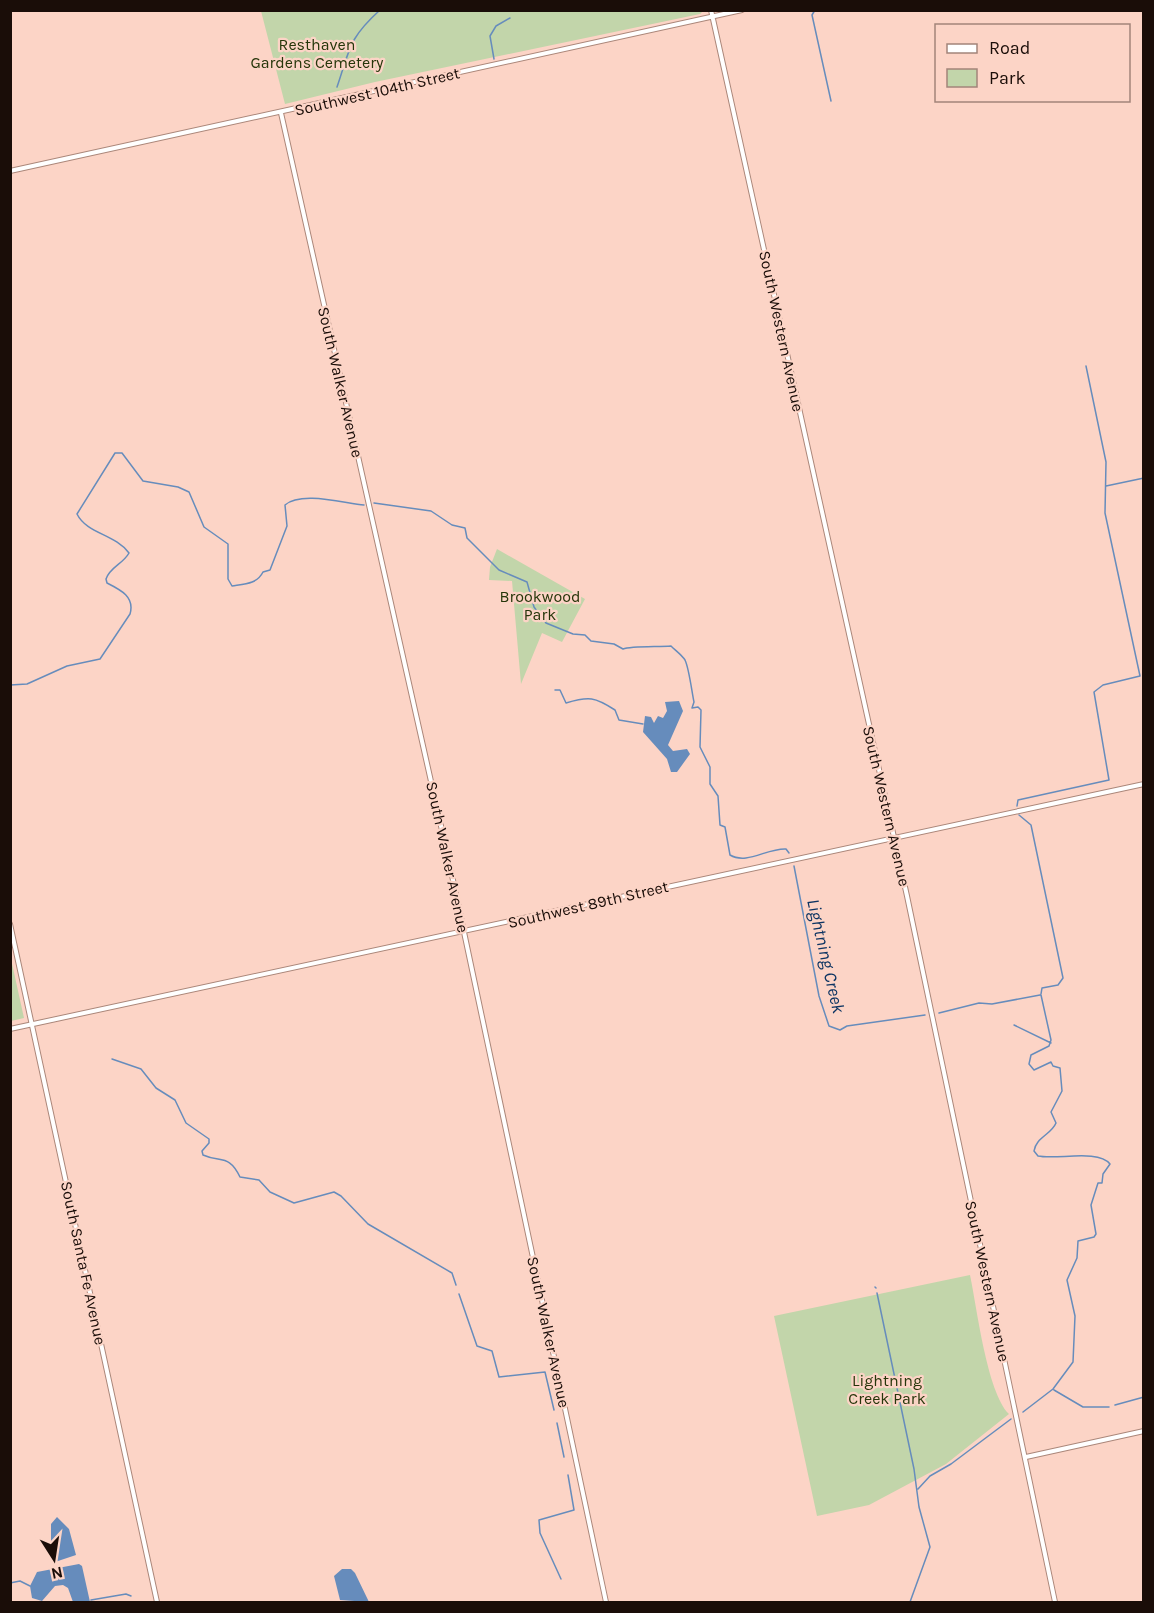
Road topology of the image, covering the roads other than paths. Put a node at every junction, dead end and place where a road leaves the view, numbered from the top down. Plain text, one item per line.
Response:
1 (711, 10) edge
2 (742, 10) edge
3 (713, 17) junction
4 (281, 113) junction
5 (10, 171) edge
6 (1143, 784) edge
7 (894, 838) junction
8 (10, 924) edge
9 (464, 932) junction
10 (33, 1024) junction
11 (10, 1029) edge
12 (1143, 1431) edge
13 (1026, 1457) junction
14 (157, 1602) edge
15 (606, 1602) edge
16 (1055, 1602) edge

1 - 3 main road, South Western Avenue
2 - 3 main road, Southwest 104th Street
3 - 4 main road, Southwest 104th Street
3 - 7 main road, South Western Avenue
4 - 5 main road, Southwest 104th Street
4 - 9 main road, South Walker Avenue
6 - 7 main road, Southwest 89th Street
7 - 9 main road, Southwest 89th Street
7 - 13 main road, South Western Avenue
8 - 10 main road, South Santa Fe Avenue
9 - 10 main road, Southwest 89th Street
9 - 15 main road, South Walker Avenue
10 - 11 main road, Southwest 89th Street
10 - 14 main road, South Santa Fe Avenue
12 - 13 main road
13 - 16 main road, South Western Avenue

